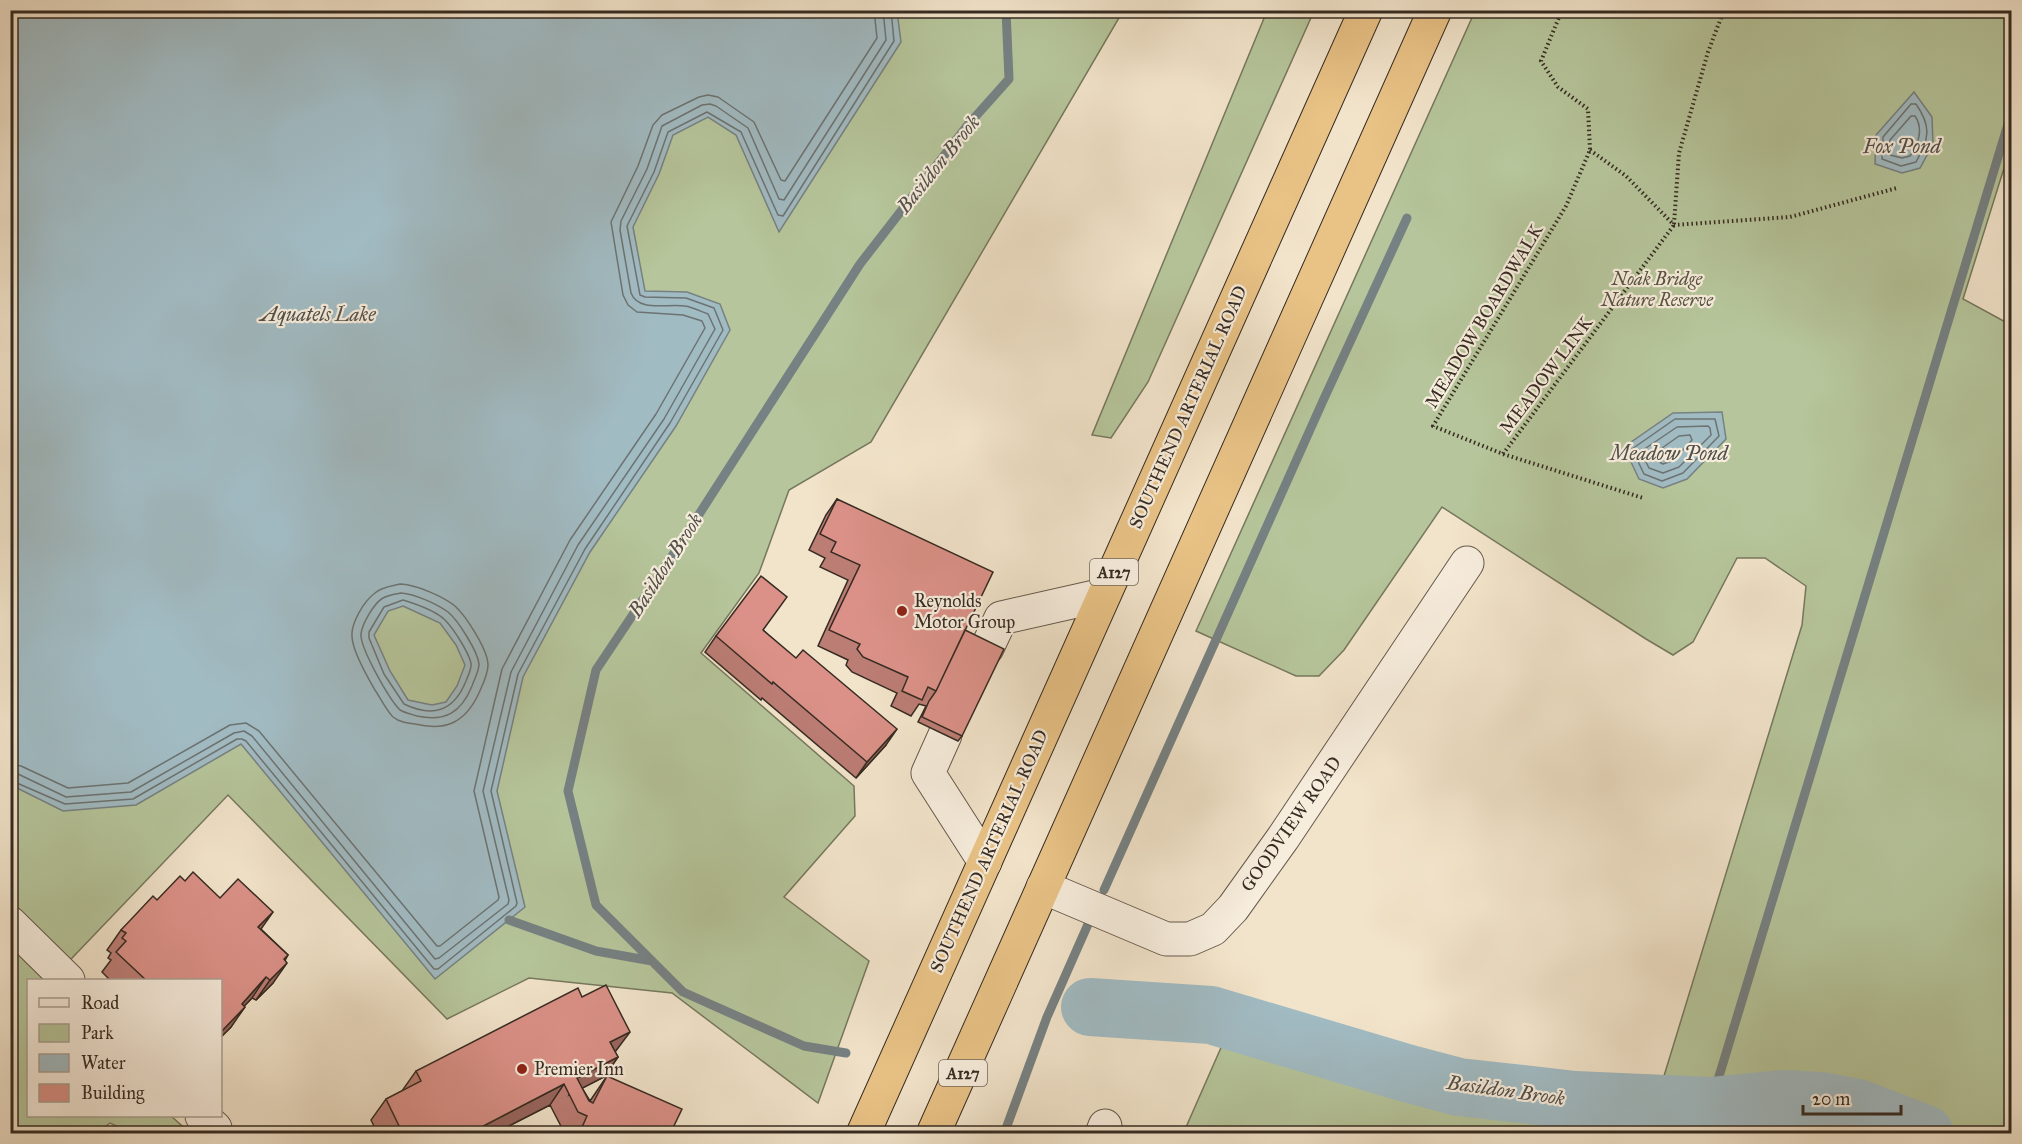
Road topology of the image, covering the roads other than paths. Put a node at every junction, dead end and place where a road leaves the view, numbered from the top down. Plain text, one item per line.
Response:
1 (1366, 10) edge
2 (1435, 10) edge
3 (1467, 563) dead end
4 (1103, 595) junction
5 (987, 648) edge
6 (945, 735) edge
7 (985, 862) junction
8 (1043, 887) junction
9 (10, 923) edge
10 (66, 979) edge
11 (987, 1012) junction
12 (863, 1134) edge
13 (933, 1134) edge
14 (939, 1134) edge

1 - 4 highway, SOUTHEND ARTERIAL ROAD / A127
2 - 8 highway, A127
3 - 8 street, GOODVIEW ROAD
4 - 5 street
4 - 7 highway, SOUTHEND ARTERIAL ROAD / A127
6 - 7 street
7 - 12 highway, SOUTHEND ARTERIAL ROAD / A127
8 - 11 highway, A127
9 - 10 street
11 - 13 highway, A127
11 - 14 highway, A127

